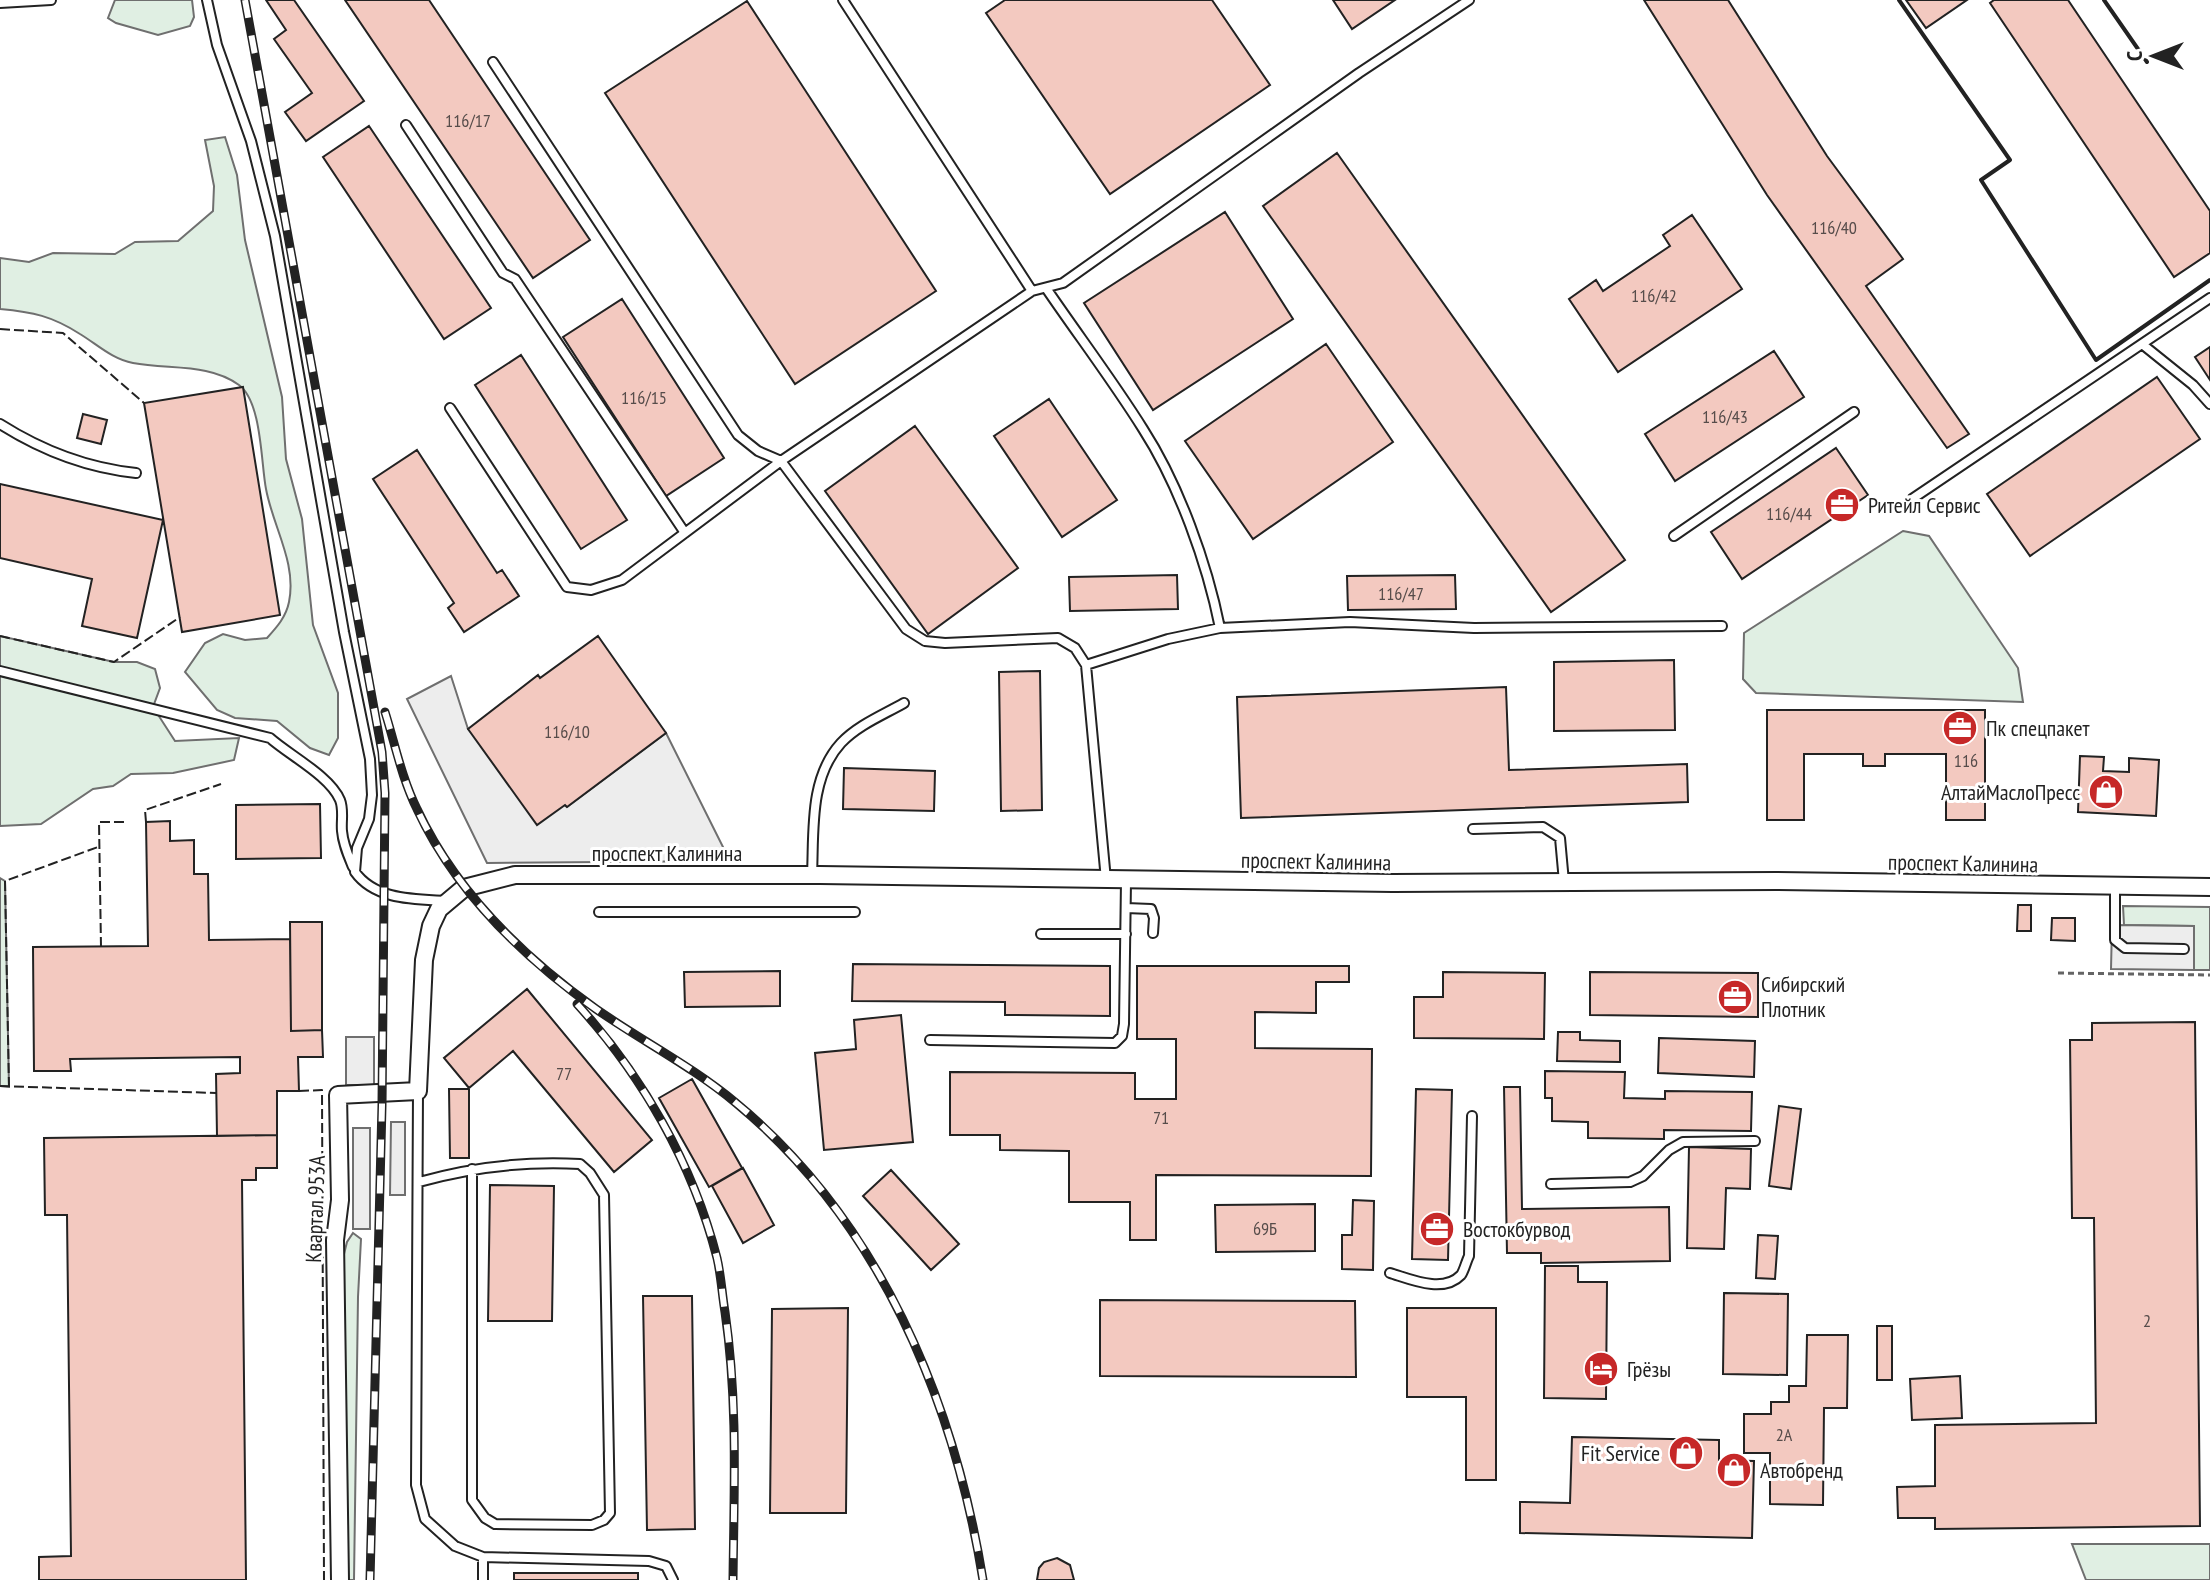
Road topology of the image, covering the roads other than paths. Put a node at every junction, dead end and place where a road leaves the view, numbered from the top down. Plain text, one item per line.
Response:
1 (51, 0) edge
2 (207, 0) edge
3 (843, 0) edge
4 (1469, 0) edge
5 (0, 3) edge
6 (493, 62) dead end
7 (406, 125) dead end
8 (1046, 288) junction
9 (1032, 291) junction
10 (2210, 298) edge
11 (2142, 344) junction
12 (2210, 404) edge
13 (450, 408) dead end
14 (1854, 412) dead end
15 (0, 424) edge
16 (781, 461) junction
17 (136, 473) dead end
18 (1912, 499) dead end
19 (685, 533) junction
20 (1674, 536) dead end
21 (1722, 626) dead end
22 (1220, 628) junction
23 (1086, 665) junction
24 (0, 671) edge
25 (904, 703) dead end
26 (1473, 829) dead end
27 (355, 872) junction
28 (812, 875) junction
29 (1106, 881) junction
30 (1126, 881) junction
31 (1564, 883) junction
32 (2115, 886) junction
33 (2210, 887) edge
34 (447, 901) junction
35 (1126, 908) junction
36 (599, 912) dead end
37 (855, 912) dead end
38 (1153, 933) dead end
39 (1041, 934) dead end
40 (1126, 934) junction
41 (2184, 949) dead end
42 (930, 1040) dead end
43 (418, 1091) junction
44 (1472, 1116) dead end
45 (1755, 1141) dead end
46 (472, 1169) junction
47 (419, 1182) junction
48 (1551, 1184) dead end
49 (1390, 1273) dead end
50 (483, 1557) junction
51 (340, 1580) edge
52 (483, 1580) edge
53 (673, 1580) edge

1 - 5 lane
2 - 27 lane
3 - 9 lane
4 - 8 lane
6 - 16 lane
7 - 19 lane
8 - 9 lane
8 - 22 lane
9 - 16 lane
10 - 11 lane
11 - 12 lane
11 - 18 lane
13 - 19 lane
14 - 20 lane
15 - 17 lane
16 - 19 lane
16 - 23 lane
21 - 22 lane
22 - 23 lane
23 - 29 lane
24 - 27 lane
25 - 28 lane
26 - 31 lane
27 - 34 lane
28 - 29 street, проспект Калинина
28 - 34 street, проспект Калинина
29 - 30 street, проспект Калинина
30 - 31 street, проспект Калинина
30 - 35 lane
31 - 32 street, проспект Калинина
32 - 33 street, проспект Калинина
32 - 41 lane
34 - 43 street, проспект Калинина
35 - 38 lane
35 - 40 lane
36 - 37 lane
39 - 40 lane
40 - 42 lane
43 - 47 lane
43 - 51 street, Квартал 953А
44 - 49 lane
45 - 48 lane
46 - 46 lane
46 - 47 lane
47 - 50 lane
50 - 52 lane
50 - 53 lane

